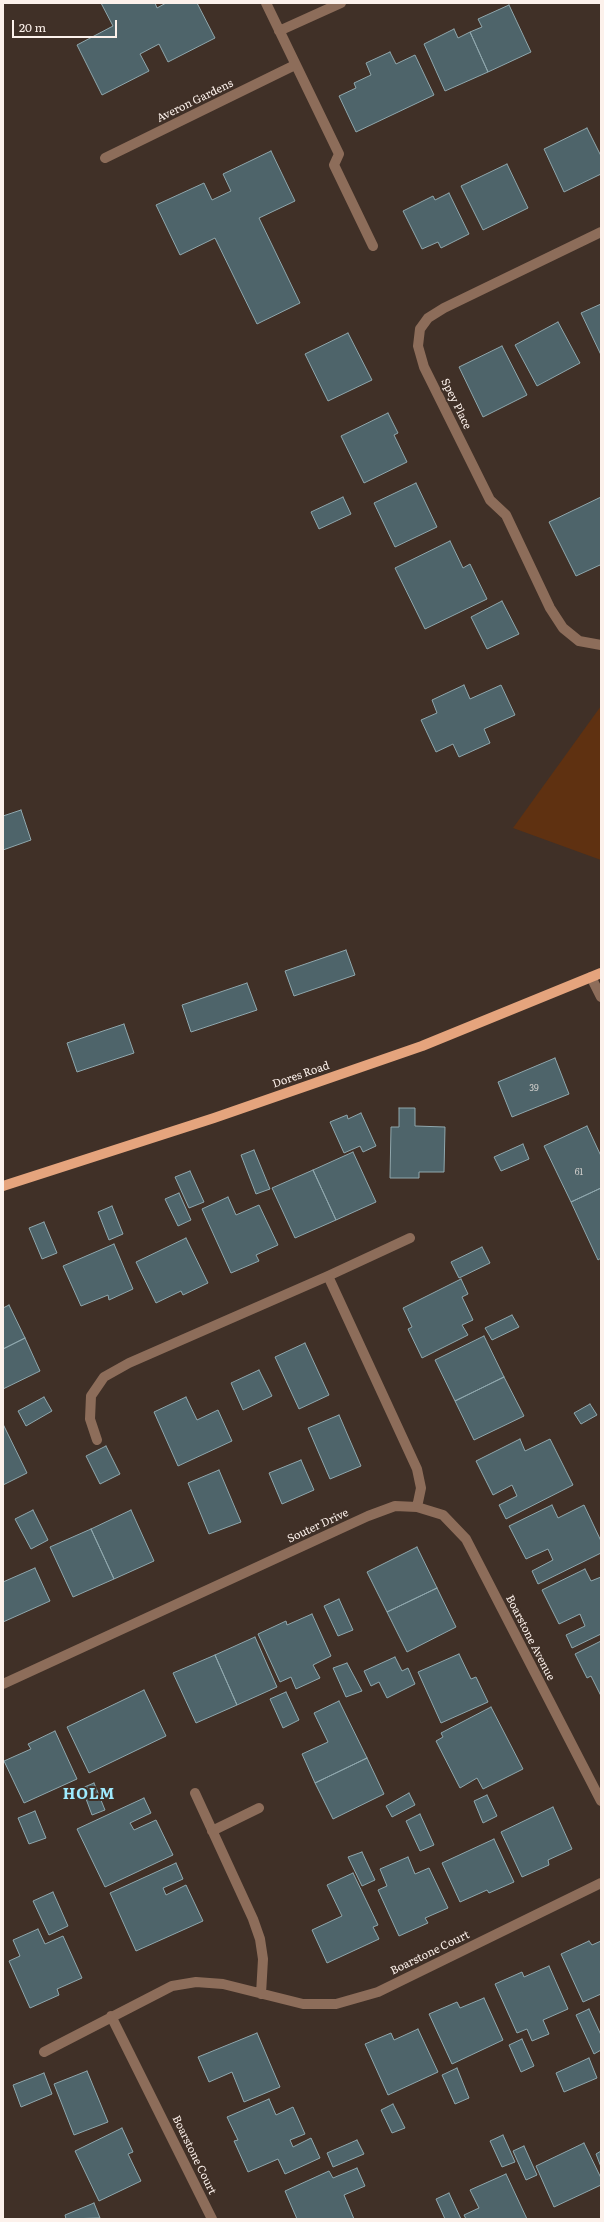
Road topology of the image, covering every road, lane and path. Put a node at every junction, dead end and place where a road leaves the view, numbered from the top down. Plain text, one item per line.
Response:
1 (266, 3) edge
2 (341, 3) edge
3 (279, 31) junction
4 (295, 65) junction
5 (105, 158) dead end
6 (601, 232) edge
7 (373, 246) dead end
8 (601, 645) edge
9 (601, 973) edge
10 (591, 977) junction
11 (601, 997) edge
12 (3, 1186) edge
13 (410, 1238) dead end
14 (328, 1276) junction
15 (97, 1440) dead end
16 (418, 1507) junction
17 (3, 1684) edge
18 (195, 1794) dead end
19 (601, 1801) edge
20 (259, 1808) dead end
21 (212, 1831) junction
22 (601, 1883) edge
23 (261, 1994) junction
24 (111, 2016) junction
25 (44, 2052) dead end
26 (212, 2219) edge

1 - 3 street
2 - 3 street
3 - 4 street
4 - 5 street, Averon Gardens
4 - 7 street
6 - 8 street, Spey Place
9 - 10 main road, Dores Road
10 - 11 street
10 - 12 main road, Dores Road
13 - 14 street
14 - 15 street
14 - 16 street
16 - 17 street, Souter Drive
16 - 19 street, Boarstone Avenue
18 - 21 street
20 - 21 street
21 - 23 street
22 - 23 street, Boarstone Court
23 - 24 street, Boarstone Court
24 - 25 street, Boarstone Court
24 - 26 street, Boarstone Court

